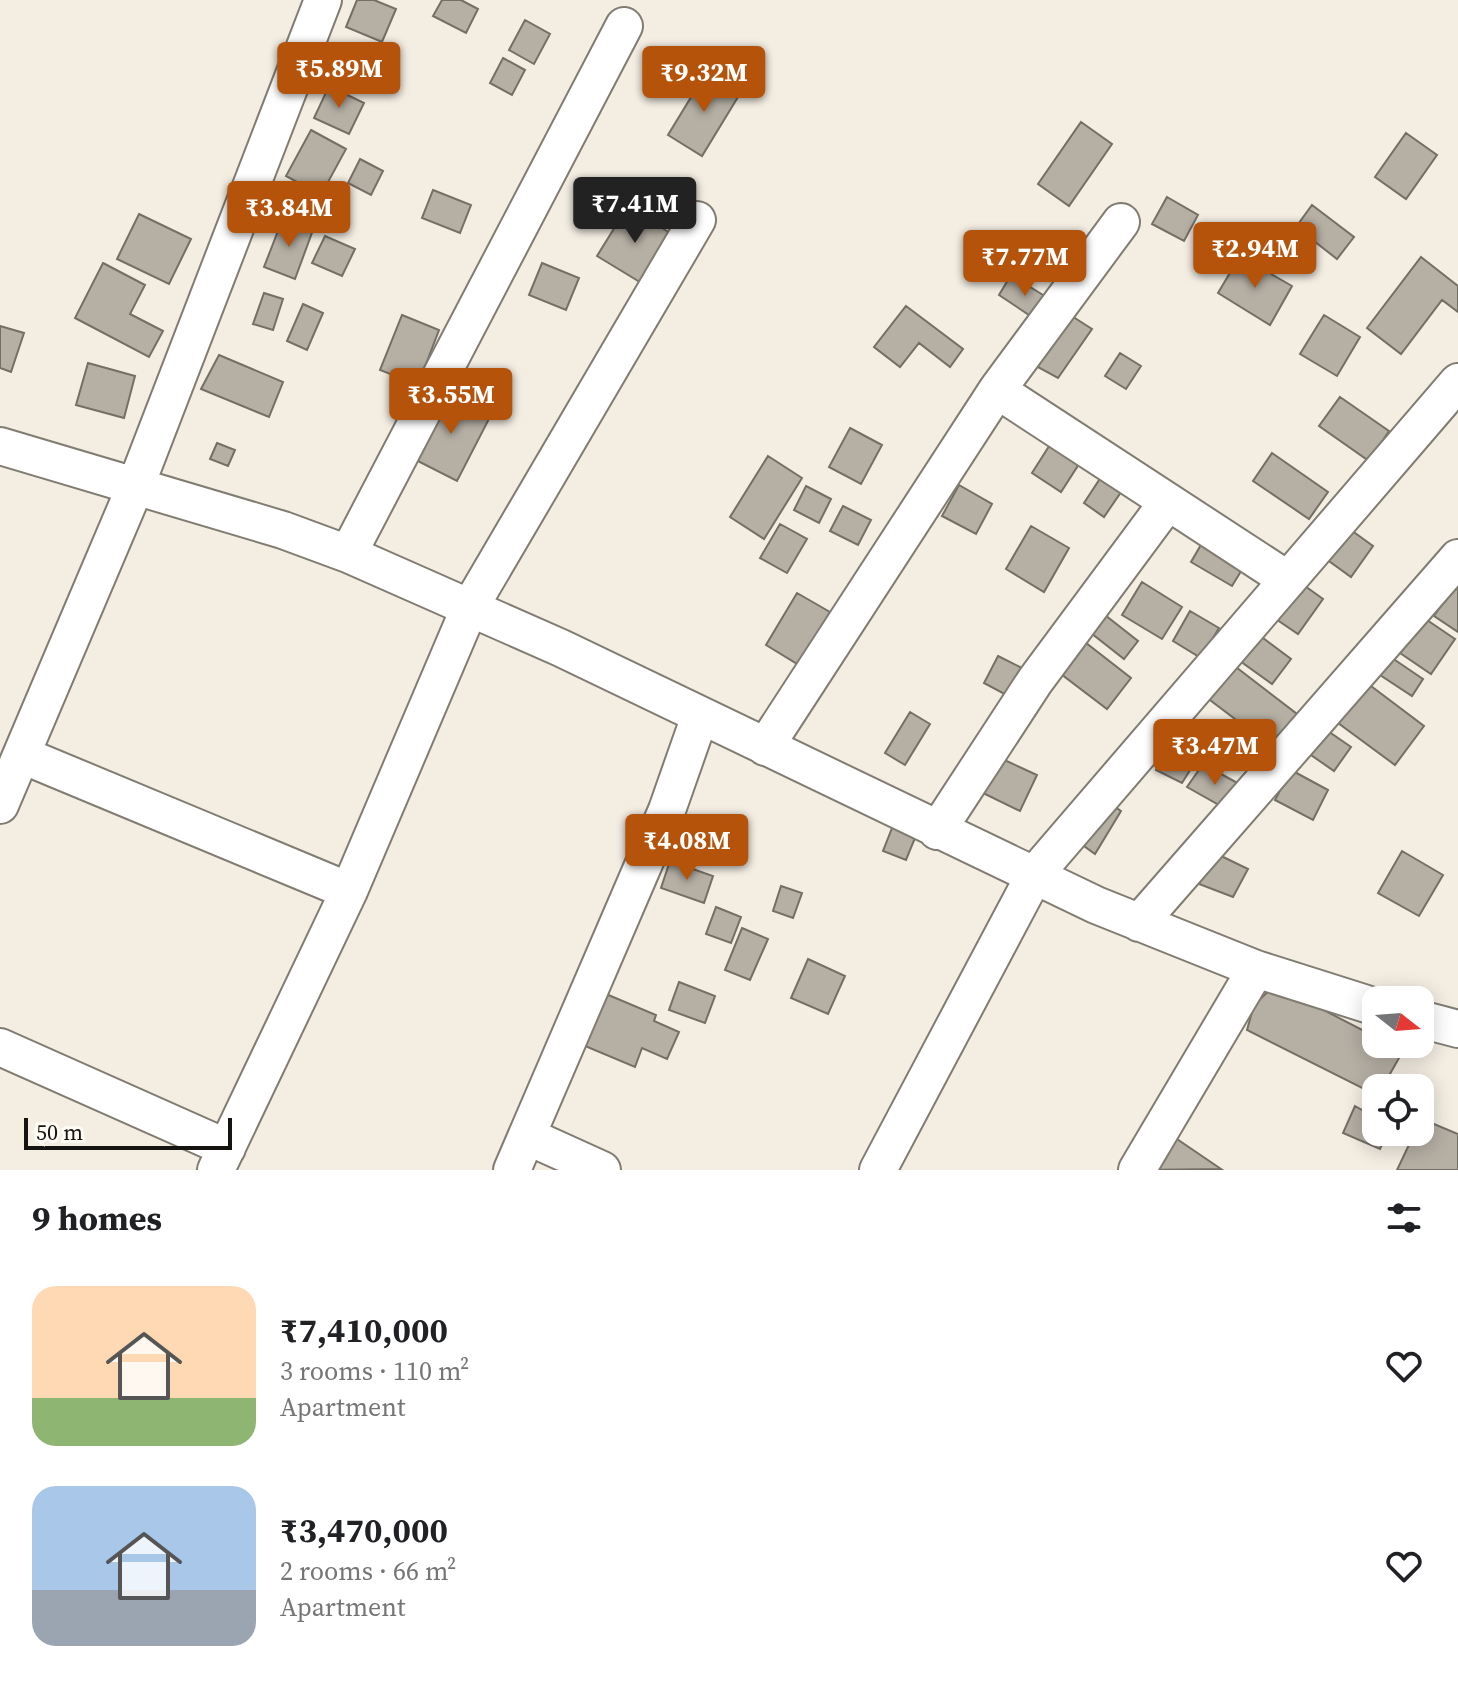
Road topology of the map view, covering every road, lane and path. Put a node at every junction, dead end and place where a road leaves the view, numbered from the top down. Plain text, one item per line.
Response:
1 (323, 0) edge
2 (624, 26) dead end
3 (697, 220) dead end
4 (1121, 222) dead end
5 (1458, 382) edge
6 (997, 390) junction
7 (0, 446) edge
8 (136, 485) junction
9 (1167, 503) junction
10 (348, 554) junction
11 (1458, 558) edge
12 (1288, 580) junction
13 (470, 607) junction
14 (700, 716) junction
15 (765, 747) junction
16 (22, 755) junction
17 (0, 805) edge
18 (937, 831) junction
19 (1035, 874) junction
20 (349, 891) junction
21 (1139, 923) junction
22 (1256, 969) junction
23 (1362, 1003) edge
24 (1434, 1023) edge
25 (1458, 1029) edge
26 (0, 1047) edge
27 (527, 1136) junction
28 (222, 1159) edge
29 (512, 1170) edge
30 (602, 1170) edge
31 (878, 1170) edge
32 (1137, 1170) edge

1 - 8 street
2 - 10 street
3 - 13 street
4 - 6 street
5 - 12 street
6 - 9 street
6 - 15 street
7 - 8 street
8 - 10 street
8 - 16 street
9 - 12 street
9 - 18 street
10 - 13 street
11 - 21 street
12 - 19 street
13 - 14 street
13 - 20 street
14 - 15 street
14 - 27 street
15 - 18 street
16 - 17 street
16 - 20 street
18 - 19 street
19 - 21 street
19 - 31 street
20 - 28 street
21 - 22 street
22 - 23 street
22 - 32 street
24 - 25 street
26 - 28 street
27 - 29 street
27 - 30 street

